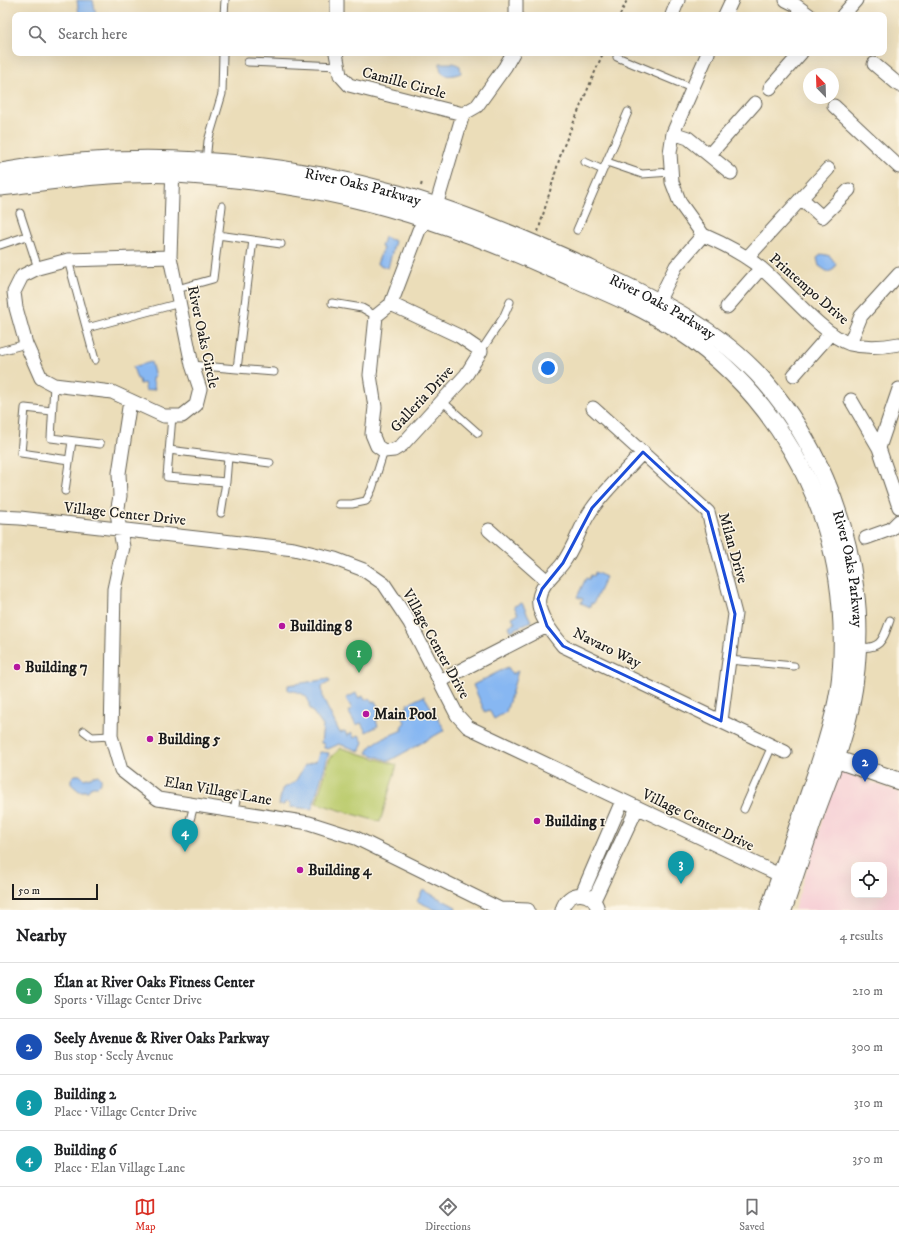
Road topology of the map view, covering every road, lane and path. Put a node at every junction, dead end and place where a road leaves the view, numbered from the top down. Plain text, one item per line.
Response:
1 (225, 0) edge
2 (337, 0) edge
3 (516, 0) edge
4 (627, 0) edge
5 (678, 0) edge
6 (732, 0) edge
7 (856, 0) edge
8 (792, 1) edge
9 (224, 12) edge
10 (337, 12) edge
11 (516, 12) edge
12 (621, 12) edge
13 (673, 12) edge
14 (726, 12) edge
15 (805, 12) edge
16 (846, 12) edge
17 (223, 56) edge
18 (511, 56) edge
19 (602, 56) edge
20 (707, 56) edge
21 (798, 56) edge
22 (617, 57) dead end
23 (337, 59) edge
24 (248, 62) dead end
25 (874, 64) dead end
26 (899, 85) edge
27 (770, 88) dead end
28 (694, 89) junction
29 (755, 103) dead end
30 (834, 106) dead end
31 (628, 112) dead end
32 (463, 114) junction
33 (673, 133) junction
34 (710, 154) junction
35 (206, 162) junction
36 (585, 162) dead end
37 (607, 162) junction
38 (173, 167) junction
39 (899, 167) edge
40 (828, 169) dead end
41 (603, 170) junction
42 (0, 172) edge
43 (671, 172) junction
44 (731, 173) dead end
45 (0, 187) edge
46 (849, 190) dead end
47 (801, 198) junction
48 (222, 206) dead end
49 (432, 212) junction
50 (20, 213) dead end
51 (577, 230) dead end
52 (218, 235) junction
53 (703, 235) junction
54 (27, 236) junction
55 (253, 240) junction
56 (281, 244) dead end
57 (0, 245) edge
58 (534, 245) junction
59 (170, 257) junction
60 (747, 258) junction
61 (68, 260) junction
62 (38, 268) junction
63 (761, 268) junction
64 (899, 274) edge
65 (177, 289) junction
66 (510, 302) dead end
67 (180, 303) junction
68 (332, 303) dead end
69 (391, 304) junction
70 (655, 307) junction
71 (727, 307) dead end
72 (376, 316) junction
73 (87, 328) junction
74 (831, 333) junction
75 (850, 343) junction
76 (26, 344) junction
77 (899, 344) edge
78 (0, 351) edge
79 (481, 351) junction
80 (95, 360) dead end
81 (192, 364) junction
82 (237, 369) junction
83 (274, 372) dead end
84 (794, 376) dead end
85 (54, 385) junction
86 (899, 389) edge
87 (851, 400) dead end
88 (130, 401) junction
89 (442, 401) junction
90 (593, 408) dead end
91 (52, 411) junction
92 (172, 416) junction
93 (478, 433) dead end
94 (72, 441) junction
95 (100, 444) dead end
96 (879, 448) junction
97 (169, 450) junction
98 (384, 451) junction
99 (643, 452) junction
100 (228, 457) junction
101 (69, 460) junction
102 (270, 463) dead end
103 (226, 482) junction
104 (65, 491) dead end
105 (339, 504) dead end
106 (899, 507) edge
107 (221, 513) dead end
108 (0, 518) edge
109 (899, 521) edge
110 (120, 530) junction
111 (489, 530) dead end
112 (866, 538) dead end
113 (547, 581) junction
114 (890, 620) dead end
115 (547, 626) junction
116 (856, 647) junction
117 (729, 660) junction
118 (794, 666) dead end
119 (440, 681) junction
120 (720, 721) junction
121 (84, 731) dead end
122 (111, 736) junction
123 (772, 746) junction
124 (785, 752) dead end
125 (829, 756) junction
126 (899, 781) edge
127 (237, 795) dead end
128 (622, 801) junction
129 (194, 805) junction
130 (637, 808) junction
131 (744, 809) dead end
132 (234, 810) junction
133 (181, 829) dead end
134 (600, 853) junction
135 (613, 859) junction
136 (787, 879) junction
137 (582, 894) junction
138 (596, 905) edge
139 (528, 910) edge
140 (562, 910) edge
141 (769, 910) edge
142 (776, 910) edge
143 (783, 910) edge

1 - 9 lane
2 - 10 street
3 - 11 street
4 - 12 path
5 - 13 street
6 - 14 street
7 - 16 street
8 - 15 street
17 - 35 lane
18 - 32 street
19 - 58 path
20 - 28 street
21 - 27 street
22 - 28 lane
23 - 24 lane
23 - 32 street, Camille Circle
25 - 26 street
28 - 33 street
29 - 34 street
30 - 39 street
31 - 37 lane
32 - 49 street
33 - 34 street
33 - 43 street
34 - 44 street
35 - 38 street, River Oaks Parkway
35 - 49 street, River Oaks Parkway
36 - 41 lane
37 - 41 lane
37 - 43 lane
38 - 42 street, River Oaks Parkway
38 - 45 street, River Oaks Parkway
38 - 49 street, River Oaks Parkway
38 - 59 street, River Oaks Circle
40 - 47 street
41 - 51 lane
43 - 53 street
46 - 47 street
47 - 60 street
48 - 52 lane
49 - 58 street, River Oaks Parkway
49 - 69 street
49 - 70 street, River Oaks Parkway
50 - 54 lane
52 - 55 lane
52 - 65 lane
53 - 60 street, Printempo Drive
53 - 70 street
54 - 57 lane
54 - 62 lane
55 - 56 lane
55 - 82 lane
58 - 70 street, River Oaks Parkway
59 - 61 street
59 - 65 street, River Oaks Circle
60 - 63 street, Printempo Drive
61 - 62 street
61 - 73 lane
62 - 76 street
63 - 71 street
63 - 74 street, Printempo Drive
64 - 75 street
65 - 67 street, River Oaks Circle
66 - 79 lane
67 - 73 lane
67 - 81 street, River Oaks Circle
68 - 72 lane
69 - 72 street
69 - 79 street
70 - 116 street, River Oaks Parkway
70 - 125 street, River Oaks Parkway
72 - 98 street, Galleria Drive
73 - 80 lane
74 - 75 street, Printempo Drive
74 - 84 street
75 - 77 street, Printempo Drive
76 - 78 lane
76 - 85 street
79 - 89 street, Galleria Drive
81 - 82 lane
81 - 92 street, River Oaks Circle
82 - 83 lane
85 - 88 street
85 - 91 lane
86 - 96 street
87 - 96 street
88 - 92 street
88 - 110 street, Elan Village Lane
89 - 93 lane
89 - 98 street, Galleria Drive
90 - 99 street, Milan Drive
91 - 94 lane
91 - 101 lane
92 - 97 lane
94 - 95 lane
94 - 101 lane
96 - 106 street
97 - 100 lane
97 - 103 lane
98 - 105 lane
99 - 113 street, Navaro Way
99 - 117 street, Milan Drive
100 - 102 lane
100 - 103 lane
101 - 104 lane
103 - 107 lane
108 - 110 street, Village Center Drive
109 - 112 street
110 - 119 street, Village Center Drive
110 - 122 street, Elan Village Lane
111 - 113 street
113 - 115 street, Navaro Way
114 - 116 lane
115 - 119 street
115 - 120 street, Navaro Way
116 - 125 street, River Oaks Parkway
117 - 118 lane
117 - 120 street, Milan Drive
119 - 128 street, Village Center Drive
120 - 123 street, Navaro Way
121 - 122 lane
122 - 129 street, Elan Village Lane
123 - 124 street, Navaro Way
123 - 131 lane
125 - 126 street
125 - 136 street, River Oaks Parkway
127 - 132 lane
128 - 130 street, Village Center Drive
128 - 134 street
129 - 132 street, Elan Village Lane
129 - 133 lane
130 - 135 street
130 - 136 street, Village Center Drive
132 - 139 street, Elan Village Lane
134 - 135 lane
134 - 137 street
135 - 138 street
136 - 141 street, River Oaks Parkway
136 - 142 street
136 - 143 street, River Oaks Parkway
137 - 138 street
137 - 140 street

